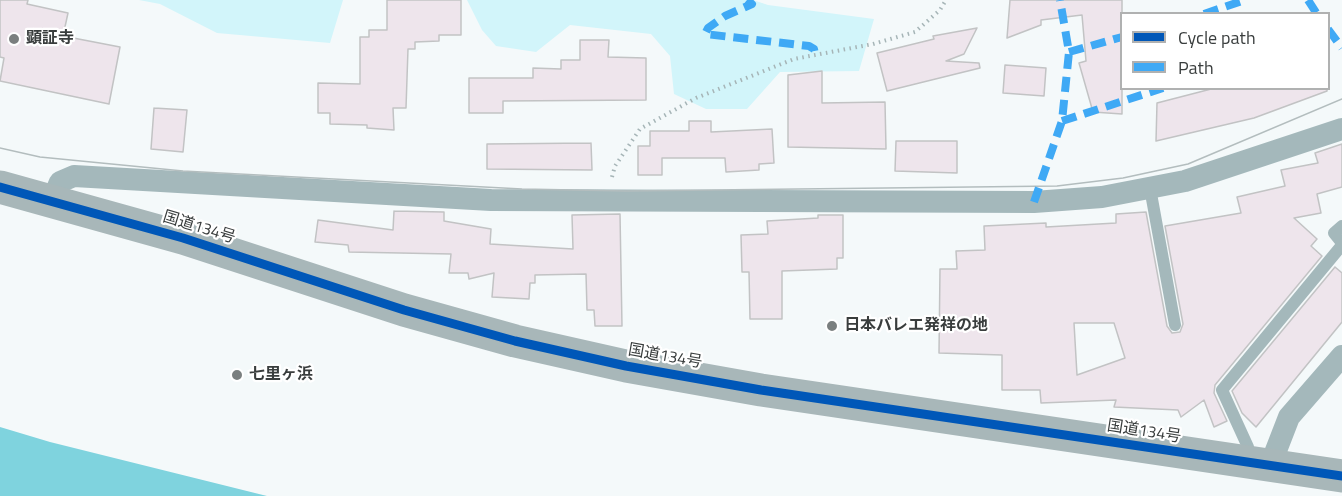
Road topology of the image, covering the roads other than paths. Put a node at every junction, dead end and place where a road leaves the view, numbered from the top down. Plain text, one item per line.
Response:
1 (1342, 129) edge
2 (0, 187) edge
3 (1150, 188) junction
4 (52, 201) junction
5 (1342, 225) edge
6 (1342, 244) edge
7 (1175, 325) dead end
8 (1342, 356) edge
9 (1259, 464) junction
10 (1342, 476) edge

1 - 3 street
2 - 4 highway, 国道134号
3 - 4 street
3 - 7 lane
4 - 9 highway, 国道134号
5 - 6 lane
6 - 9 lane
8 - 9 street
9 - 10 highway, 国道134号

